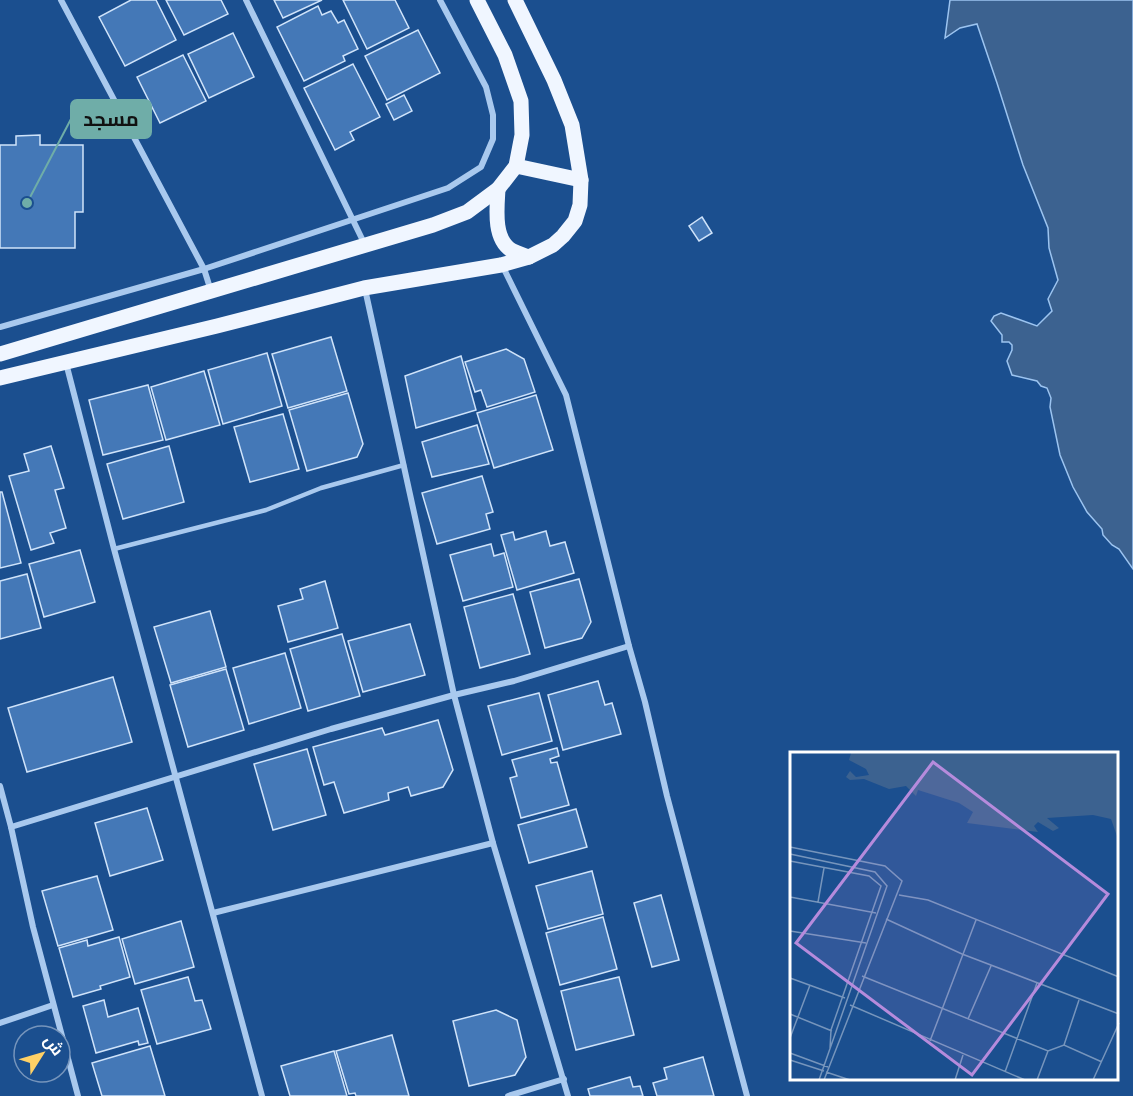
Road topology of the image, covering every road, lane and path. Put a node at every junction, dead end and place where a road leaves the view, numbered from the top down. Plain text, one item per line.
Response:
1 (61, 0) edge
2 (246, 0) edge
3 (440, 0) edge
4 (477, 0) edge
5 (515, 0) edge
6 (516, 166) junction
7 (581, 180) junction
8 (498, 189) junction
9 (351, 219) junction
10 (366, 246) junction
11 (529, 257) junction
12 (501, 265) junction
13 (204, 269) junction
14 (364, 288) junction
15 (212, 292) junction
16 (0, 327) edge
17 (0, 354) edge
18 (66, 363) junction
19 (0, 378) edge
20 (404, 465) junction
21 (114, 549) junction
22 (629, 646) junction
23 (454, 695) junction
24 (176, 777) junction
25 (0, 786) edge
26 (11, 827) junction
27 (493, 843) junction
28 (213, 913) junction
29 (53, 1005) junction
30 (0, 1023) edge
31 (564, 1078) junction
32 (78, 1096) edge
33 (262, 1096) edge
34 (508, 1096) edge
35 (568, 1096) edge
36 (747, 1096) edge

1 - 13 street
2 - 9 street
3 - 9 street
4 - 6 main road
5 - 7 main road
6 - 7 main road
6 - 8 main road
7 - 11 main road
8 - 10 main road
8 - 11 main road
9 - 10 street
9 - 13 street
10 - 15 main road
11 - 12 main road
12 - 14 main road
12 - 22 street
13 - 15 street
13 - 16 street
14 - 18 main road
14 - 20 street
15 - 17 main road
18 - 19 main road
18 - 21 street
20 - 21 lane
20 - 23 street
21 - 24 street
22 - 23 street
22 - 36 street
23 - 24 street
23 - 27 street
24 - 26 street
24 - 28 street
25 - 26 street
26 - 29 street
27 - 28 street
27 - 31 street
28 - 33 street
29 - 30 street
29 - 32 street
31 - 34 street
31 - 35 street

